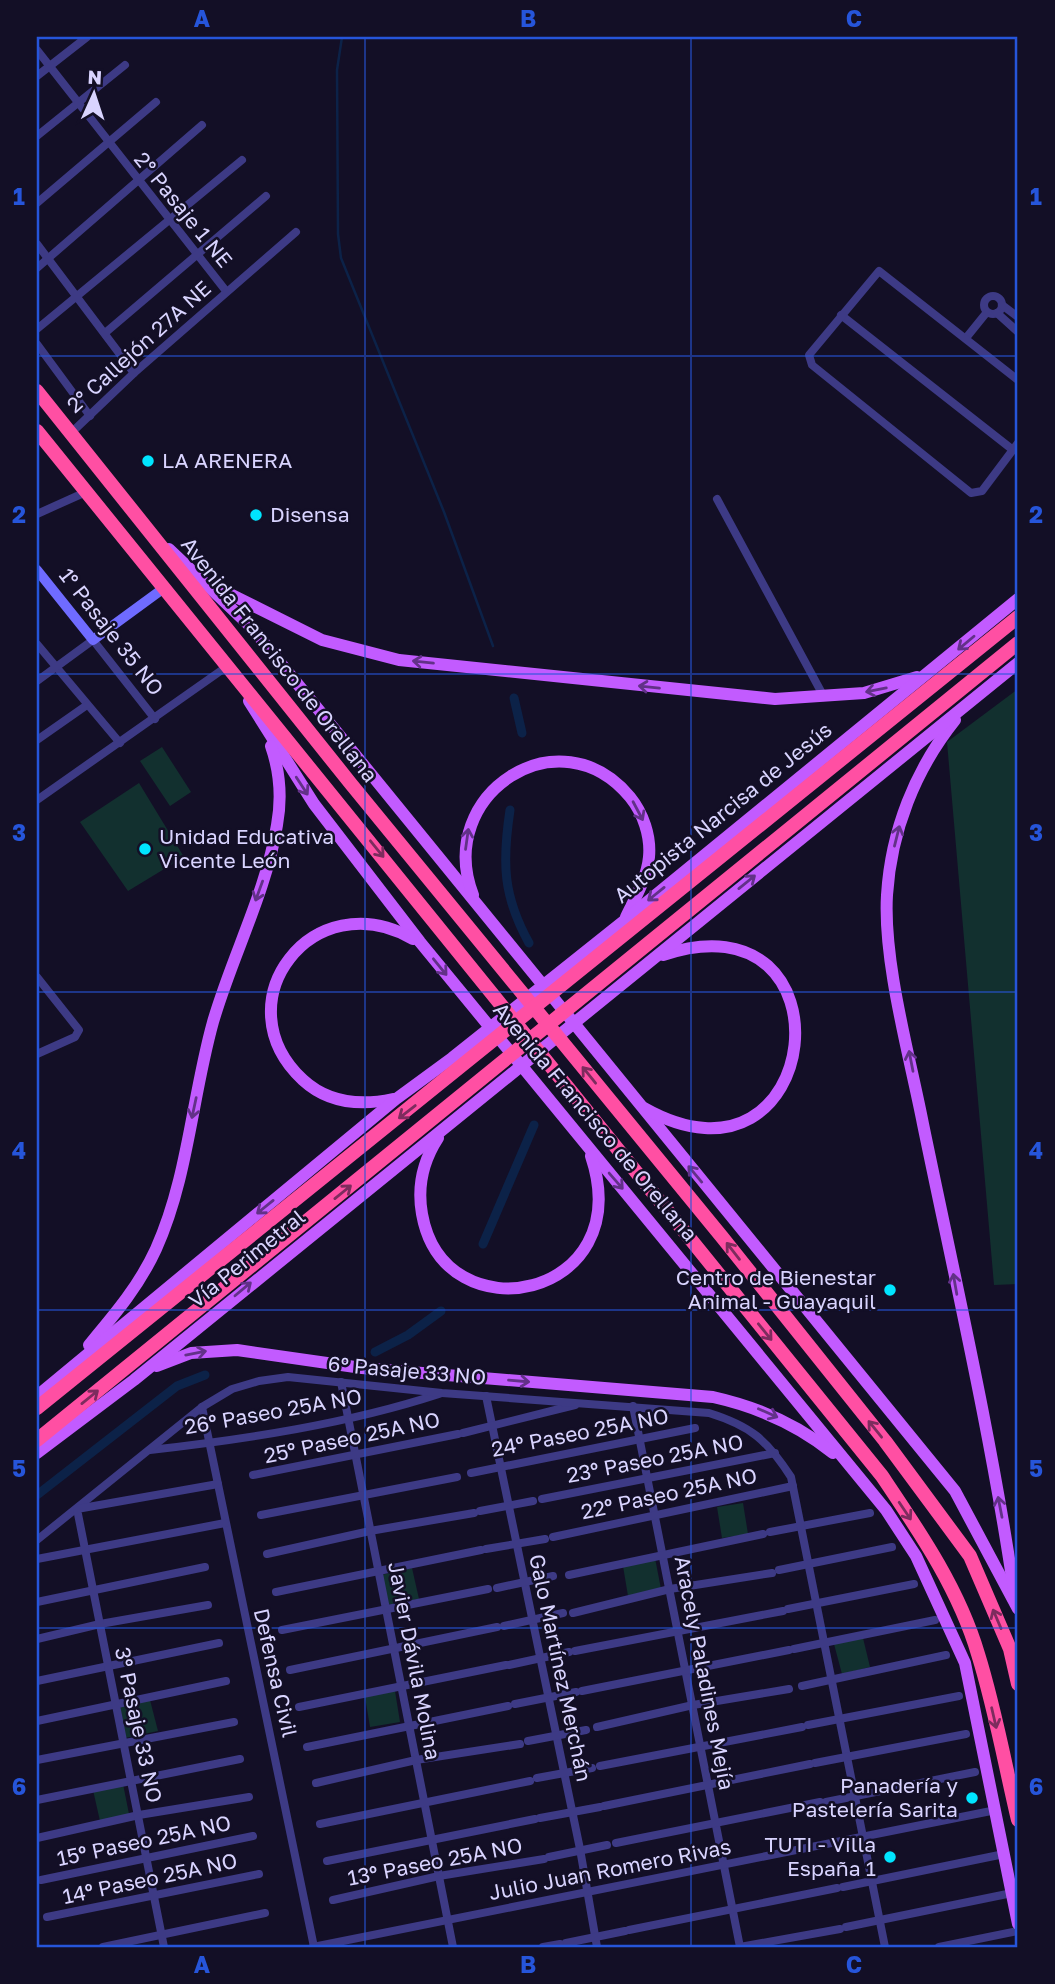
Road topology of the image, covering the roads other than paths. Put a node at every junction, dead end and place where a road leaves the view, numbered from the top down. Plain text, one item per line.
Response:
1 (87, 37) edge
2 (37, 50) edge
3 (125, 65) dead end
4 (48, 67) junction
5 (37, 76) edge
6 (156, 102) dead end
7 (77, 103) junction
8 (202, 125) dead end
9 (37, 136) edge
10 (107, 142) junction
11 (242, 160) dead end
12 (138, 182) junction
13 (266, 196) dead end
14 (37, 203) edge
15 (169, 219) junction
16 (296, 232) dead end
17 (37, 244) edge
18 (197, 256) junction
19 (49, 259) junction
20 (37, 268) edge
21 (226, 291) junction
22 (77, 295) junction
23 (1002, 305) junction
24 (992, 312) junction
25 (841, 315) junction
26 (1018, 317) edge
27 (37, 329) edge
28 (1018, 332) edge
29 (105, 333) junction
30 (966, 338) junction
31 (37, 344) edge
32 (134, 373) junction
33 (1018, 380) edge
34 (37, 391) edge
35 (90, 416) junction
36 (37, 431) edge
37 (70, 434) junction
38 (1016, 447) edge
39 (86, 492) junction
40 (717, 499) dead end
41 (37, 514) edge
42 (153, 534) junction
43 (37, 570) edge
44 (204, 581) junction
45 (164, 588) junction
46 (1018, 599) edge
47 (1018, 617) edge
48 (93, 640) junction
49 (1018, 643) edge
50 (37, 644) edge
51 (1018, 663) edge
52 (229, 665) junction
53 (939, 666) junction
54 (55, 667) junction
55 (37, 681) edge
56 (824, 697) junction
57 (87, 705) junction
58 (968, 705) junction
59 (155, 719) junction
60 (265, 729) junction
61 (37, 740) edge
62 (120, 743) junction
63 (37, 800) edge
64 (477, 905) junction
65 (622, 928) junction
66 (419, 942) junction
67 (652, 960) junction
68 (39, 983) edge
69 (37, 1054) edge
70 (456, 1064) junction
71 (479, 1091) junction
72 (396, 1099) junction
73 (637, 1104) junction
74 (444, 1129) junction
75 (589, 1149) junction
76 (68, 1369) junction
77 (134, 1380) junction
78 (341, 1382) junction
79 (442, 1393) junction
80 (37, 1396) edge
81 (485, 1396) junction
82 (586, 1402) junction
83 (633, 1406) junction
84 (202, 1407) junction
85 (37, 1408) edge
86 (348, 1418) junction
87 (492, 1426) junction
88 (695, 1428) dead end
89 (37, 1440) edge
90 (637, 1440) junction
91 (210, 1443) junction
92 (150, 1450) junction
93 (775, 1452) junction
94 (37, 1453) edge
95 (355, 1456) junction
96 (499, 1467) junction
97 (852, 1469) junction
98 (471, 1473) dead end
99 (253, 1475) dead end
100 (457, 1477) dead end
101 (647, 1477) junction
102 (218, 1484) junction
103 (793, 1486) junction
104 (363, 1495) junction
105 (508, 1504) junction
106 (77, 1509) junction
107 (870, 1513) dead end
108 (654, 1514) junction
109 (261, 1516) dead end
110 (225, 1523) junction
111 (801, 1526) junction
112 (370, 1531) junction
113 (37, 1539) edge
114 (516, 1544) junction
115 (892, 1547) dead end
116 (84, 1550) junction
117 (663, 1553) junction
118 (267, 1554) dead end
119 (37, 1559) edge
120 (808, 1563) junction
121 (205, 1567) dead end
122 (378, 1572) junction
123 (569, 1575) dead end
124 (553, 1576) dead end
125 (524, 1580) junction
126 (914, 1584) dead end
127 (670, 1589) junction
128 (94, 1592) junction
129 (276, 1592) dead end
130 (37, 1602) edge
131 (817, 1603) junction
132 (1017, 1604) edge
133 (208, 1605) dead end
134 (386, 1611) junction
135 (563, 1613) dead end
136 (573, 1613) dead end
137 (532, 1619) junction
138 (935, 1620) dead end
139 (100, 1624) junction
140 (282, 1630) dead end
141 (678, 1630) junction
142 (37, 1639) edge
143 (219, 1643) dead end
144 (825, 1643) junction
145 (394, 1646) junction
146 (946, 1655) dead end
147 (540, 1656) junction
148 (108, 1666) junction
149 (290, 1670) dead end
150 (686, 1670) junction
151 (832, 1677) junction
152 (37, 1681) edge
153 (226, 1681) dead end
154 (1018, 1684) edge
155 (802, 1686) dead end
156 (402, 1687) junction
157 (789, 1689) dead end
158 (959, 1696) dead end
159 (549, 1697) junction
160 (116, 1705) junction
161 (693, 1705) junction
162 (299, 1707) dead end
163 (841, 1719) junction
164 (37, 1721) edge
165 (234, 1722) dead end
166 (409, 1725) junction
167 (597, 1727) dead end
168 (586, 1730) dead end
169 (966, 1734) dead end
170 (556, 1737) junction
171 (125, 1743) junction
172 (701, 1746) junction
173 (307, 1747) dead end
174 (848, 1757) junction
175 (240, 1759) dead end
176 (37, 1760) edge
177 (416, 1760) junction
178 (975, 1772) dead end
179 (565, 1773) junction
180 (132, 1780) junction
181 (316, 1783) dead end
182 (709, 1784) junction
183 (855, 1796) junction
184 (249, 1797) dead end
185 (37, 1800) edge
186 (424, 1800) junction
187 (572, 1810) junction
188 (996, 1810) junction
189 (139, 1815) junction
190 (1018, 1820) edge
191 (716, 1822) junction
192 (320, 1824) dead end
193 (253, 1836) dead end
194 (862, 1837) junction
195 (37, 1838) edge
196 (432, 1838) junction
197 (580, 1849) junction
198 (1004, 1854) junction
199 (146, 1856) junction
200 (327, 1861) dead end
201 (723, 1865) junction
202 (259, 1874) dead end
203 (439, 1876) junction
204 (41, 1880) dead end
205 (872, 1881) junction
206 (585, 1893) junction
207 (1012, 1893) junction
208 (154, 1895) junction
209 (333, 1900) dead end
210 (732, 1909) junction
211 (265, 1913) dead end
212 (47, 1917) dead end
213 (447, 1920) junction
214 (879, 1920) junction
215 (1018, 1924) edge
216 (1018, 1931) edge
217 (162, 1934) junction
218 (594, 1936) junction
219 (103, 1947) edge
220 (164, 1947) edge
221 (314, 1947) edge
222 (453, 1947) edge
223 (543, 1947) edge
224 (597, 1947) edge
225 (740, 1947) edge
226 (885, 1947) edge
227 (939, 1947) edge

1 - 4 street
2 - 4 street, 2° Pasaje 1 NE
3 - 7 street
4 - 5 street
4 - 7 street, 2° Pasaje 1 NE
6 - 10 street
7 - 9 street
7 - 10 street, 2° Pasaje 1 NE
8 - 12 street
10 - 12 street, 2° Pasaje 1 NE
10 - 14 street
11 - 15 street
12 - 15 street, 2° Pasaje 1 NE
12 - 19 street
13 - 18 street
15 - 18 street, 2° Pasaje 1 NE
15 - 22 street
16 - 21 street, 2° Callejón 27A NE
17 - 19 street
18 - 21 street, 2° Pasaje 1 NE
18 - 29 street
19 - 20 street
19 - 22 street
21 - 32 street, 2° Callejón 27A NE
22 - 27 street
22 - 29 street
23 - 24 street
23 - 24 street
23 - 26 street
24 - 28 street
24 - 30 street
25 - 30 street
25 - 38 street
25 - 38 street
29 - 32 street
30 - 33 street
31 - 35 street
32 - 35 street, 2° Callejón 27A NE
34 - 37 highway, Avenida Francisco de Orellana
35 - 37 street, 2° Callejón 27A NE
36 - 39 highway, Avenida Francisco de Orellana
37 - 42 highway, Avenida Francisco de Orellana
39 - 41 street
39 - 45 highway, Avenida Francisco de Orellana
40 - 56 street
42 - 44 main road, Avenida Francisco de Orellana
154 -> 42 highway, Avenida Francisco de Orellana
43 - 48 street, 1° Pasaje 35 NO
56 -> 44 main road
44 - 64 main road, Avenida Francisco de Orellana
45 - 48 street
45 - 52 highway, Avenida Francisco de Orellana
46 -> 53 main road, Autopista Narcisa de Jesús
47 - 65 highway, Autopista Narcisa de Jesús
48 - 54 street
48 - 59 street, 1° Pasaje 35 NO
49 - 71 highway
50 - 54 street
51 - 58 main road
52 - 59 street
52 - 60 main road, Avenida Francisco de Orellana
52 -> 190 highway, Avenida Francisco de Orellana
53 -> 56 main road
53 -> 65 main road, Autopista Narcisa de Jesús
54 - 55 street
54 - 57 street
57 - 61 street
57 - 62 street
67 -> 58 main road
132 -> 58 main road
59 - 62 street
60 -> 66 main road, Avenida Francisco de Orellana
60 -> 76 main road
62 - 63 street
64 -> 65 main road
64 - 73 main road, Avenida Francisco de Orellana
65 - 70 highway, Autopista Narcisa de Jesús
66 - 72 main road
66 -> 75 main road, Avenida Francisco de Orellana
67 - 71 main road
67 - 73 main road
68 - 69 street
70 - 72 main road, Vía Perimetral
70 -> 85 highway, Vía Perimetral
71 - 74 main road, Vía Perimetral
89 -> 71 highway, Vía Perimetral
72 -> 76 main road, Vía Perimetral
132 -> 73 main road, Avenida Francisco de Orellana
74 - 75 main road
77 -> 74 main road, Vía Perimetral
75 -> 97 main road, Avenida Francisco de Orellana
76 - 80 main road, Vía Perimetral
77 - 94 main road, Vía Perimetral
77 -> 97 main road
78 - 79 street, 6º Pasaje 33 NO
78 - 84 street, 6º Pasaje 33 NO
78 - 86 street, Javier Dávila Molina
79 - 81 street, 6º Pasaje 33 NO
79 - 86 street, 26º Paseo 25A NO
81 - 82 street, 6º Pasaje 33 NO
81 - 87 street, Galo Martínez Merchán
82 - 83 street, 6º Pasaje 33 NO
82 - 87 street, 25º Paseo 25A NO
83 - 90 street, Aracely Paladines Mejía
83 - 93 street, 6º Pasaje 33 NO
84 - 91 street, Defensa Civil
84 - 92 street, 6º Pasaje 33 NO
86 - 91 street, 26º Paseo 25A NO
86 - 95 street, Javier Dávila Molina
87 - 95 street, 25º Paseo 25A NO
87 - 96 street, Galo Martínez Merchán
88 - 90 street, 24º Paseo 25A NO
90 - 96 street, 24º Paseo 25A NO
90 - 101 street, Aracely Paladines Mejía
91 - 92 street, 26º Paseo 25A NO
91 - 102 street, Defensa Civil
92 - 106 street, 6º Pasaje 33 NO
93 - 101 street, 23º Paseo 25A NO
93 - 103 street, 6º Pasaje 33 NO
95 - 99 street, 25º Paseo 25A NO
95 - 104 street, Javier Dávila Molina
96 - 98 street, 24º Paseo 25A NO
96 - 105 street, Galo Martínez Merchán
97 - 188 main road, Avenida Francisco de Orellana
100 - 104 street
101 - 105 street, 23º Paseo 25A NO
101 - 108 street, Aracely Paladines Mejía
102 - 106 street
102 - 110 street, Defensa Civil
103 - 108 street, 22º Paseo 25A NO
103 - 111 street, 6º Pasaje 33 NO
104 - 109 street
104 - 112 street, Javier Dávila Molina
105 - 112 street, 23º Paseo 25A NO
105 - 114 street, Galo Martínez Merchán
106 - 113 street, 6º Pasaje 33 NO
106 - 116 street, 3º Pasaje 33 NO
107 - 111 street
108 - 114 street, 22º Paseo 25A NO
108 - 117 street, Aracely Paladines Mejía
110 - 116 street
110 - 221 street, Defensa Civil
111 - 117 street
111 - 120 street, 6º Pasaje 33 NO
112 - 118 street, 23º Paseo 25A NO
112 - 122 street, Javier Dávila Molina
114 - 122 street, 22º Paseo 25A NO
114 - 125 street, Galo Martínez Merchán
115 - 120 street
116 - 119 street
116 - 128 street, 3º Pasaje 33 NO
117 - 123 street
117 - 127 street, Aracely Paladines Mejía
120 - 127 street
120 - 131 street, 6º Pasaje 33 NO
121 - 128 street
122 - 129 street, 22º Paseo 25A NO
122 - 134 street, Javier Dávila Molina
124 - 125 street
125 - 134 street
125 - 137 street, Galo Martínez Merchán
126 - 131 street
127 - 136 street
127 - 141 street, Aracely Paladines Mejía
128 - 130 street
128 - 139 street, 3º Pasaje 33 NO
131 - 141 street
131 - 144 street, 6º Pasaje 33 NO
133 - 139 street
134 - 140 street
134 - 145 street, Javier Dávila Molina
135 - 137 street
137 - 145 street
137 - 147 street, Galo Martínez Merchán
138 - 144 street
139 - 142 street
139 - 148 street, 3º Pasaje 33 NO
141 - 147 street
141 - 150 street, Aracely Paladines Mejía
143 - 148 street
144 - 150 street
144 - 151 street, 6º Pasaje 33 NO
145 - 149 street
145 - 156 street, Javier Dávila Molina
146 - 151 street
147 - 156 street
147 - 159 street, Galo Martínez Merchán
148 - 152 street
148 - 160 street, 3º Pasaje 33 NO
150 - 159 street
150 - 161 street, Aracely Paladines Mejía
151 - 155 street
151 - 163 street, 6º Pasaje 33 NO
153 - 160 street
156 - 162 street
156 - 166 street, Javier Dávila Molina
157 - 161 street
158 - 163 street
159 - 166 street
159 - 170 street, Galo Martínez Merchán
160 - 164 street
160 - 171 street, 3º Pasaje 33 NO
161 - 167 street
161 - 172 street, Aracely Paladines Mejía
163 - 172 street
163 - 174 street, 6º Pasaje 33 NO
165 - 171 street
166 - 173 street
166 - 177 street, Javier Dávila Molina
168 - 170 street
169 - 174 street
170 - 177 street
170 - 179 street, Galo Martínez Merchán
171 - 176 street
171 - 180 street, 3º Pasaje 33 NO
172 - 179 street
172 - 182 street, Aracely Paladines Mejía
174 - 182 street
174 - 183 street, 6º Pasaje 33 NO
175 - 180 street
177 - 181 street
177 - 186 street, Javier Dávila Molina
178 - 183 street, 13º Paseo 25A NO
179 - 186 street
179 - 187 street, Galo Martínez Merchán
180 - 185 street
180 - 189 street, 3º Pasaje 33 NO
182 - 187 street
182 - 191 street, Aracely Paladines Mejía
183 - 191 street, 13º Paseo 25A NO
183 - 194 street, 6º Pasaje 33 NO
184 - 189 street
186 - 192 street
186 - 196 street, Javier Dávila Molina
187 - 196 street
187 - 197 street, Galo Martínez Merchán
188 - 194 street, Julio Juan Romero Rivas
188 - 198 main road, Avenida Francisco de Orellana
189 - 195 street
189 - 199 street, 3º Pasaje 33 NO
191 - 197 street, 13º Paseo 25A NO
191 - 201 street, Aracely Paladines Mejía
193 - 199 street, 15º Paseo 25A NO
194 - 201 street, Julio Juan Romero Rivas
194 - 205 street, 6º Pasaje 33 NO
196 - 200 street
196 - 203 street, Javier Dávila Molina
197 - 203 street, 13º Paseo 25A NO
197 - 206 street, Galo Martínez Merchán
198 - 205 street
198 - 207 main road, Avenida Francisco de Orellana
199 - 204 street, 15º Paseo 25A NO
199 - 208 street, 3º Pasaje 33 NO
201 - 206 street, Julio Juan Romero Rivas
201 - 210 street, Aracely Paladines Mejía
202 - 208 street, 14º Paseo 25A NO
203 - 209 street, 13º Paseo 25A NO
203 - 213 street, Javier Dávila Molina
205 - 210 street
205 - 214 street, 6º Pasaje 33 NO
206 - 213 street, Julio Juan Romero Rivas
206 - 218 street, Galo Martínez Merchán
207 - 214 street
207 - 215 main road, Avenida Francisco de Orellana
208 - 212 street, 14º Paseo 25A NO
208 - 217 street, 3º Pasaje 33 NO
210 - 218 street
210 - 225 street, Aracely Paladines Mejía
211 - 217 street
213 - 221 street, Julio Juan Romero Rivas
213 - 222 street, Javier Dávila Molina
214 - 225 street
214 - 226 street, 6º Pasaje 33 NO
216 - 227 street
217 - 219 street
217 - 220 street, 3º Pasaje 33 NO
218 - 223 street
218 - 224 street, Galo Martínez Merchán

